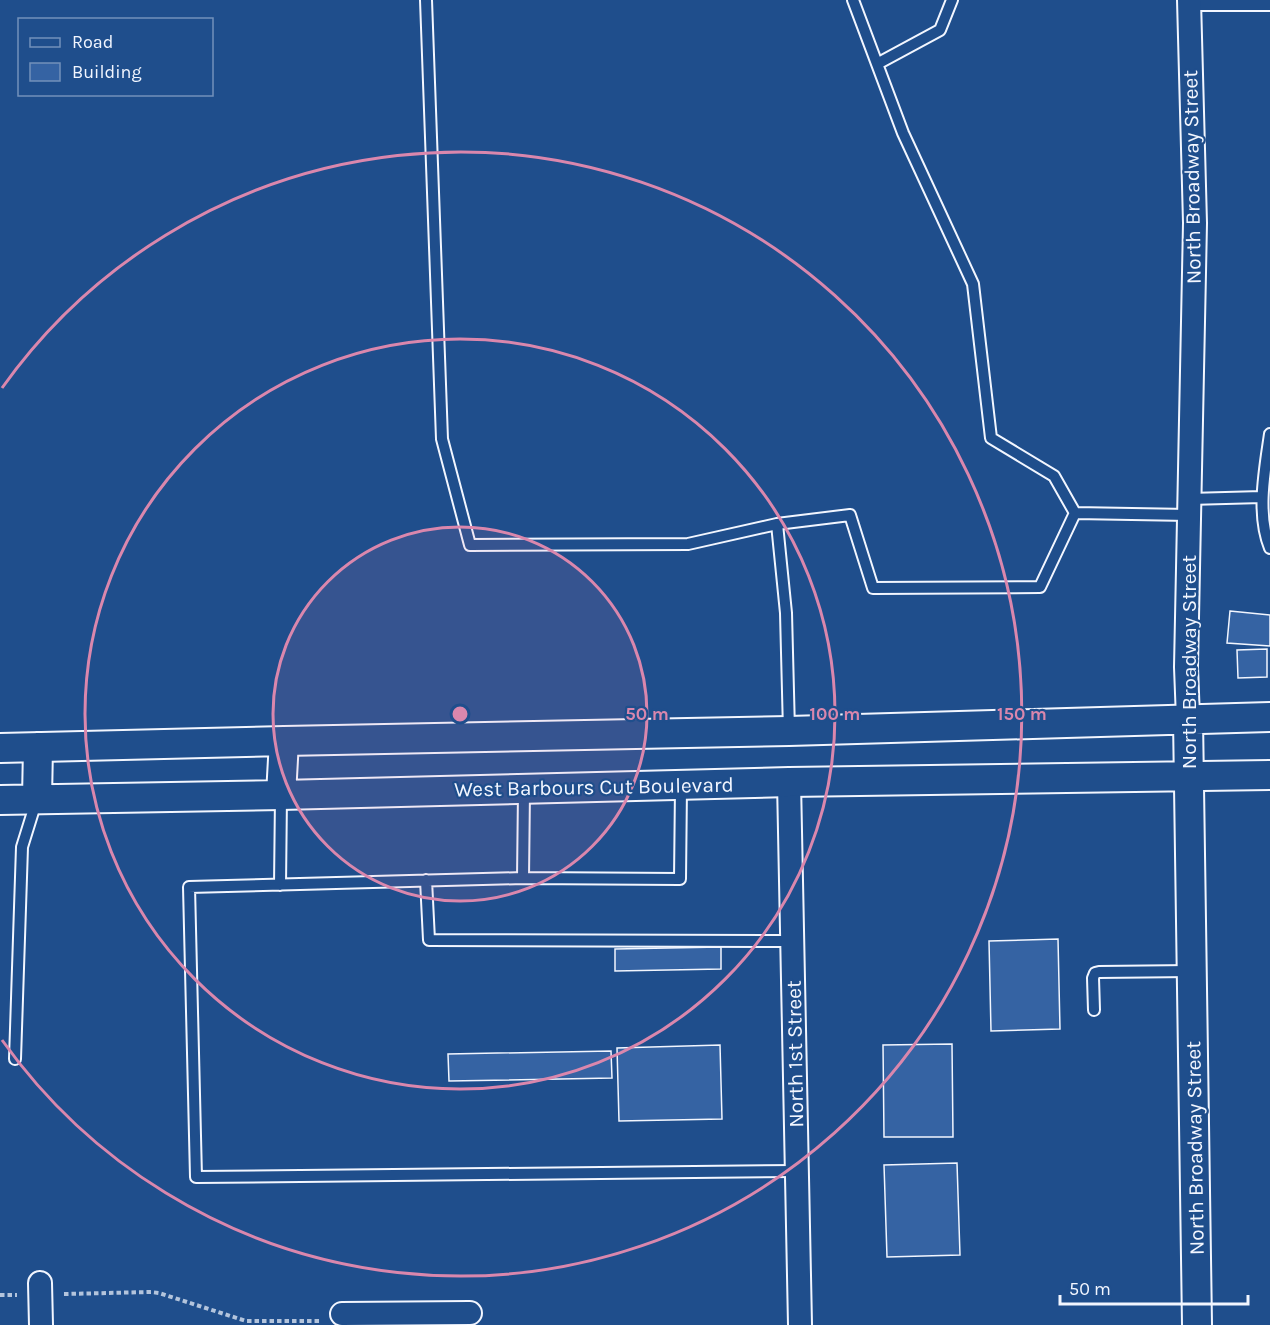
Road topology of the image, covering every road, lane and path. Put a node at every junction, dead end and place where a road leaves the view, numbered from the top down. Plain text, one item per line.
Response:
1 (426, 0) edge
2 (853, 0) edge
3 (952, 0) edge
4 (1190, 2) edge
5 (1270, 6) edge
6 (877, 64) junction
7 (1270, 434) edge
8 (1262, 497) junction
9 (1189, 507) junction
10 (1075, 513) junction
11 (777, 524) junction
12 (1270, 548) edge
13 (1270, 717) edge
14 (1188, 718) junction
15 (789, 731) junction
16 (284, 741) junction
17 (38, 747) junction
18 (0, 748) edge
19 (1270, 775) edge
20 (1188, 776) junction
21 (789, 782) junction
22 (681, 785) junction
23 (524, 789) junction
24 (281, 795) junction
25 (38, 799) junction
26 (0, 800) edge
27 (523, 878) junction
28 (426, 880) junction
29 (280, 885) junction
30 (794, 941) junction
31 (1192, 970) junction
32 (1094, 1010) dead end
33 (15, 1059) dead end
34 (797, 1171) junction
35 (41, 1289) junction
36 (0, 1295) edge
37 (470, 1313) dead end
38 (342, 1314) joint
39 (407, 1319) edge
40 (41, 1325) edge
41 (800, 1325) edge
42 (1197, 1325) edge

1 - 11 lane
2 - 6 lane
3 - 6 lane
4 - 5 lane
4 - 9 street, North Broadway Street
6 - 10 lane
7 - 8 lane
8 - 9 lane
8 - 12 lane
9 - 10 lane
9 - 14 street, North Broadway Street
10 - 11 lane
11 - 15 lane
13 - 14 street
14 - 15 street
14 - 20 street, North Broadway Street
15 - 16 street
16 - 17 street
16 - 24 street
17 - 18 street
17 - 25 street
19 - 20 street, West Barbours Cut Boulevard
20 - 21 street, West Barbours Cut Boulevard
20 - 31 street, North Broadway Street
21 - 22 street, West Barbours Cut Boulevard
21 - 30 street, North 1st Street
22 - 23 street, West Barbours Cut Boulevard
22 - 27 lane
23 - 24 street, West Barbours Cut Boulevard
23 - 27 lane
24 - 25 street, West Barbours Cut Boulevard
24 - 29 lane
25 - 26 street, West Barbours Cut Boulevard
25 - 33 lane
27 - 28 lane
28 - 29 lane
28 - 30 lane
29 - 34 lane
30 - 34 street, North 1st Street
31 - 32 lane
31 - 42 street, North Broadway Street
34 - 41 street, North 1st Street
35 - 36 path
35 - 38 path
35 - 40 street
37 - 39 street
38 - 39 street

